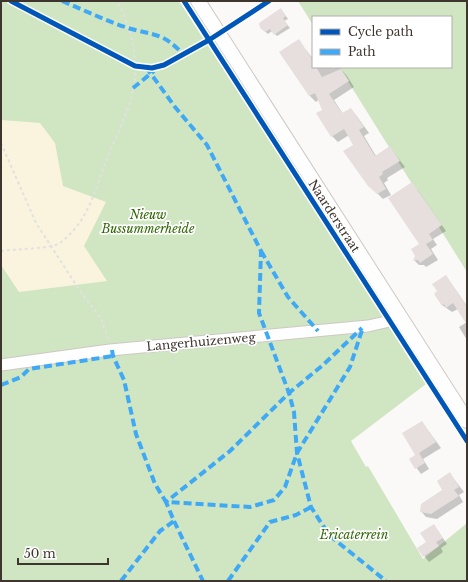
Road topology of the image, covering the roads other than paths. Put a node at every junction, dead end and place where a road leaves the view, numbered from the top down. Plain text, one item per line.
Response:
1 (198, 1) edge
2 (399, 315) junction
3 (1, 365) edge
4 (467, 420) edge

1 - 2 street, Naarderstraat
2 - 3 street, Langerhuizenweg
2 - 4 street, Naarderstraat

